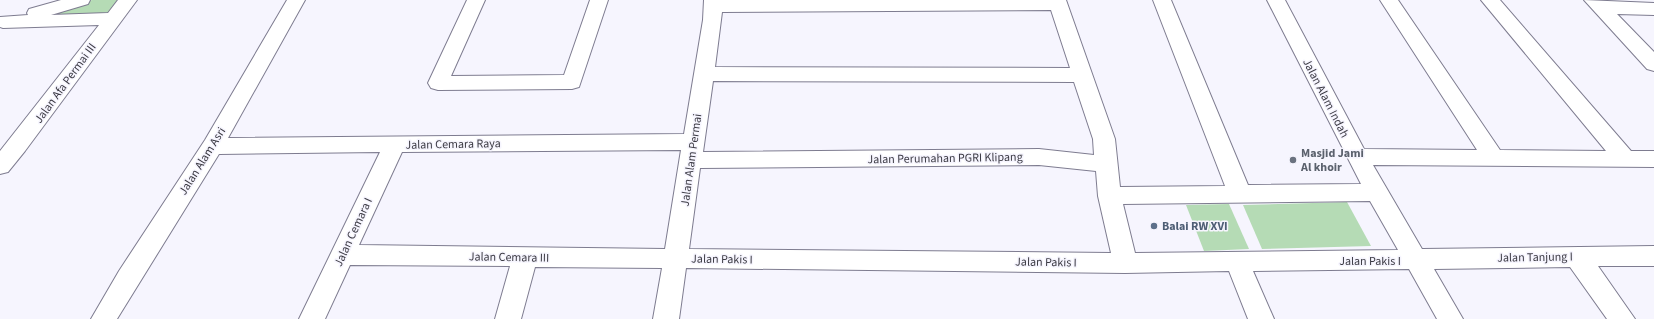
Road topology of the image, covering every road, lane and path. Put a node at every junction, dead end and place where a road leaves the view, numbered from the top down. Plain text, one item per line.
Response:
1 (81, 0) edge
2 (128, 0) edge
3 (296, 0) edge
4 (476, 0) edge
5 (599, 0) edge
6 (1162, 0) edge
7 (1276, 0) edge
8 (1389, 0) edge
9 (1490, 0) edge
10 (1057, 2) edge
11 (713, 3) edge
12 (1596, 4) edge
13 (1654, 9) edge
14 (114, 19) junction
15 (2, 22) edge
16 (1654, 64) edge
17 (703, 74) junction
18 (1082, 75) junction
19 (394, 145) junction
20 (213, 146) junction
21 (692, 151) junction
22 (1357, 157) junction
23 (1492, 157) junction
24 (1625, 159) junction
25 (1654, 159) edge
26 (1106, 164) junction
27 (0, 166) edge
28 (1377, 192) junction
29 (1240, 194) junction
30 (1109, 196) junction
31 (343, 255) junction
32 (1576, 256) junction
33 (1654, 256) edge
34 (525, 257) junction
35 (676, 258) junction
36 (1417, 260) junction
37 (1237, 261) junction
38 (1125, 263) junction
39 (104, 319) edge
40 (312, 319) edge
41 (508, 319) edge
42 (666, 319) edge
43 (1261, 319) edge
44 (1450, 319) edge
45 (1622, 319) edge

1 - 15 street
2 - 14 street, Jalan Afa Permai III
3 - 20 street, Jalan Alam Asri
4 - 5 street
6 - 29 street
7 - 22 street, Jalan Alam Indah
8 - 23 street
9 - 24 street
10 - 11 street
10 - 18 street
11 - 17 street, Jalan Alam Permai
12 - 13 street
12 - 16 street
14 - 15 street
14 - 27 street, Jalan Afa Permai III
17 - 18 street
17 - 21 street, Jalan Alam Permai
18 - 26 street
19 - 20 street, Jalan Cemara Raya
19 - 21 street, Jalan Cemara Raya
19 - 31 street, Jalan Cemara I
20 - 39 street, Jalan Alam Asri
21 - 26 street, Jalan Perumahan PGRI Klipang
21 - 35 street, Jalan Alam Permai
22 - 23 street
22 - 28 street, Jalan Alam Indah
23 - 24 street
24 - 25 street
26 - 30 street
28 - 29 street
28 - 36 street, Jalan Alam Indah
29 - 30 street
30 - 38 street
31 - 34 street, Jalan Cemara III
31 - 40 street, Jalan Cemara I
32 - 33 street, Jalan Tanjung I
32 - 36 street, Jalan Tanjung I
32 - 45 street
34 - 35 street, Jalan Cemara III
34 - 41 street
35 - 38 street, Jalan Pakis I
35 - 42 street, Jalan Alam Permai
36 - 37 street, Jalan Pakis I
36 - 44 street, Jalan Alam Indah
37 - 38 street, Jalan Pakis I
37 - 43 street

